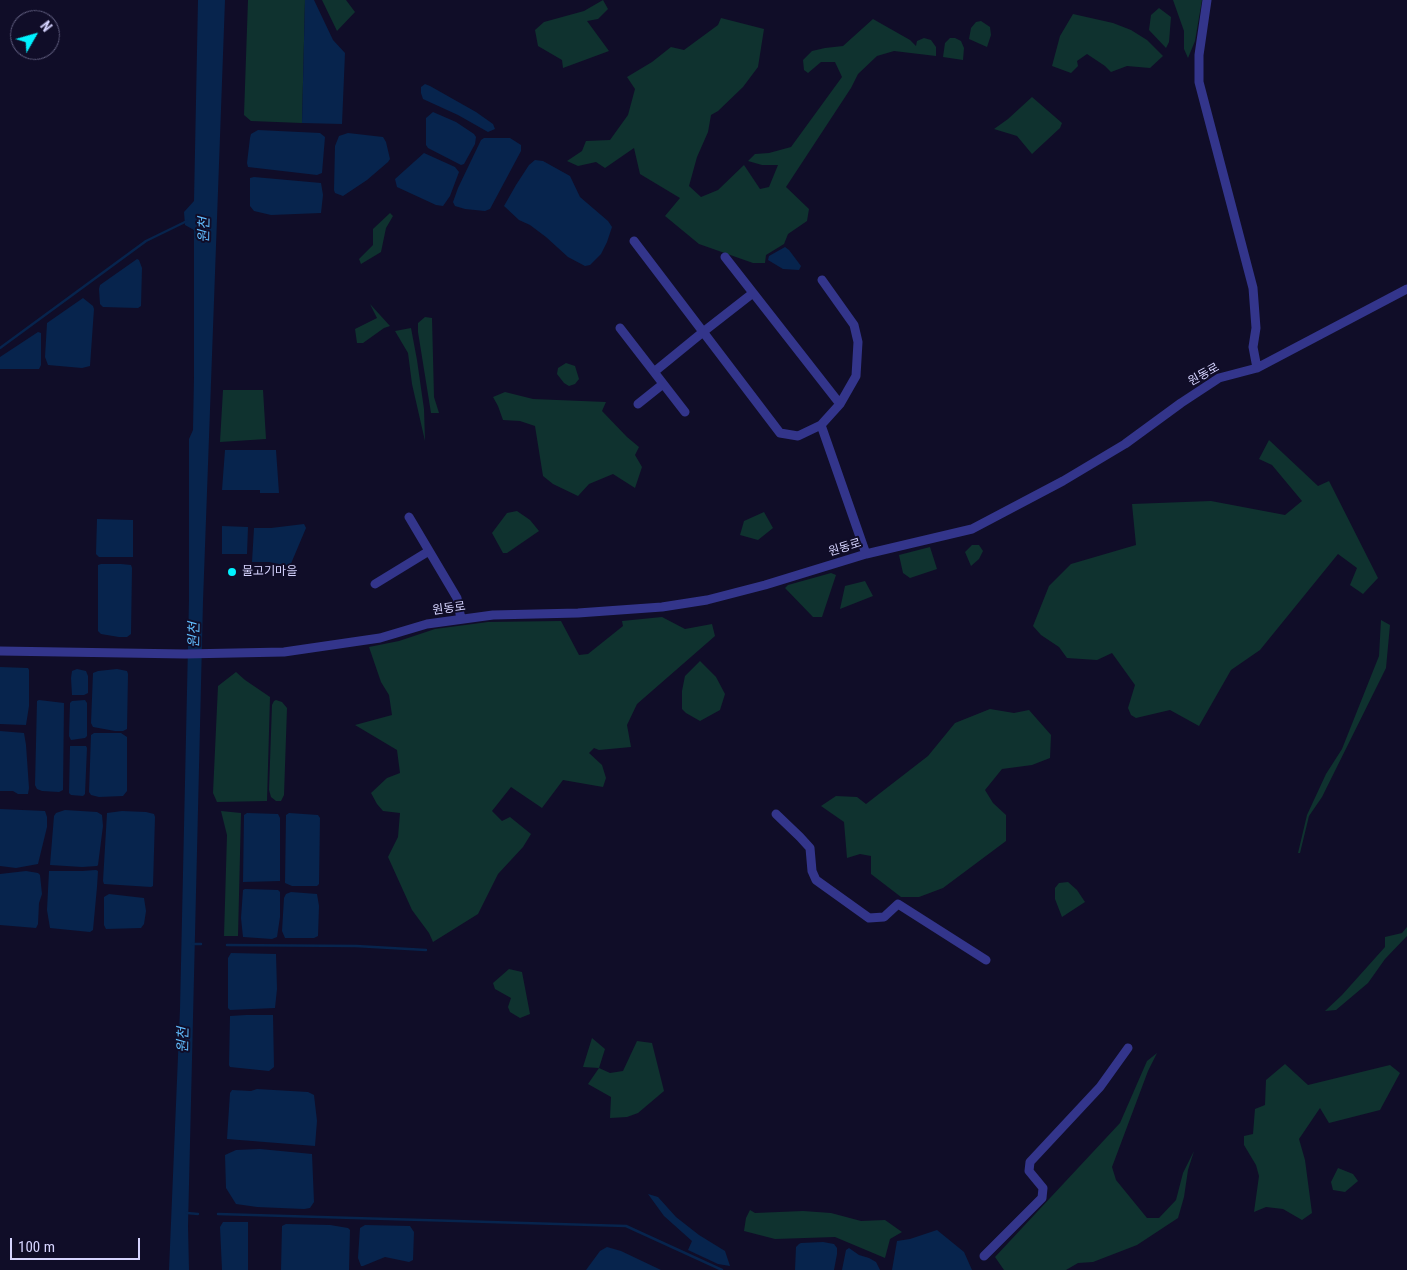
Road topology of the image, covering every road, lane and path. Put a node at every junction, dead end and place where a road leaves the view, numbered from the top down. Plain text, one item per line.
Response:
1 (1207, 0) edge
2 (634, 240) dead end
3 (725, 257) dead end
4 (822, 280) dead end
5 (1407, 289) edge
6 (753, 293) junction
7 (620, 328) dead end
8 (703, 332) junction
9 (1257, 368) junction
10 (654, 372) junction
11 (663, 384) junction
12 (638, 404) dead end
13 (840, 404) junction
14 (685, 412) dead end
15 (821, 425) junction
16 (409, 516) dead end
17 (429, 551) junction
18 (866, 554) junction
19 (375, 584) dead end
20 (461, 620) junction
21 (0, 650) edge
22 (776, 814) dead end
23 (986, 960) dead end
24 (1128, 1048) dead end
25 (984, 1256) dead end

1 - 9 street
2 - 8 street
3 - 6 street
4 - 13 street
5 - 9 street, 원동로
6 - 8 street
6 - 13 street
7 - 10 street
8 - 10 street
8 - 15 street
9 - 18 street, 원동로
10 - 11 street
11 - 12 street
11 - 14 street
13 - 15 street
15 - 18 street
16 - 17 street
17 - 19 street
17 - 20 street
18 - 20 street, 원동로
20 - 21 street, 원동로
22 - 23 street
24 - 25 street

